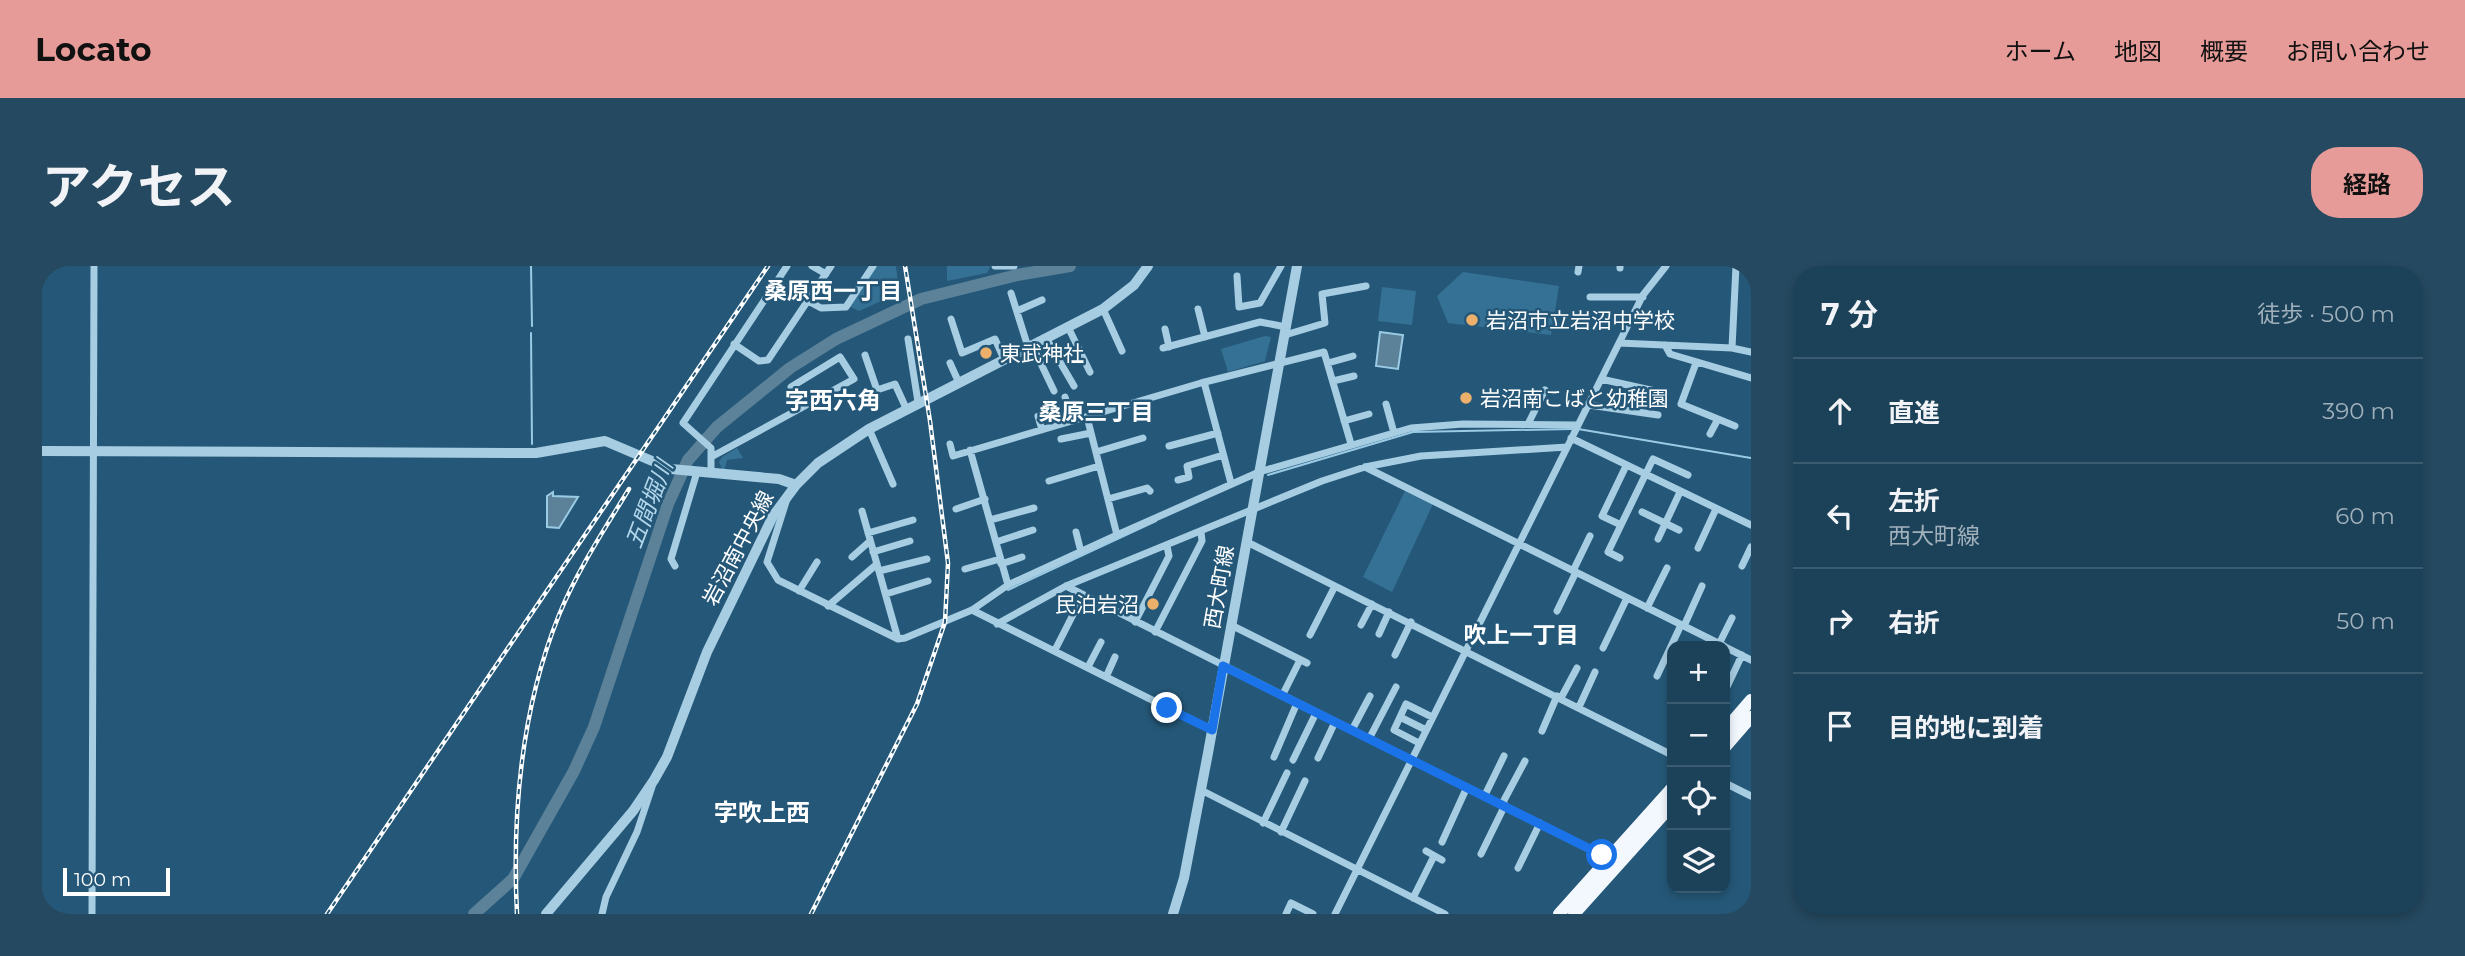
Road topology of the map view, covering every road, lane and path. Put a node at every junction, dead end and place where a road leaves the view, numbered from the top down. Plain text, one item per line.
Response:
1 (94, 266) edge
2 (787, 266) edge
3 (812, 266) edge
4 (831, 266) edge
5 (873, 266) edge
6 (995, 266) edge
7 (1014, 266) edge
8 (1147, 266) edge
9 (1281, 266) edge
10 (1297, 266) edge
11 (1666, 266) edge
12 (1736, 266) edge
13 (826, 274) junction
14 (1237, 276) dead end
15 (1367, 286) dead end
16 (1011, 293) dead end
17 (1590, 297) dead end
18 (1643, 297) junction
19 (1042, 300) dead end
20 (808, 301) junction
21 (1103, 309) junction
22 (1198, 309) dead end
23 (1017, 311) junction
24 (951, 319) dead end
25 (1068, 327) junction
26 (1165, 329) dead end
27 (1285, 331) junction
28 (1205, 337) junction
29 (1046, 338) junction
30 (908, 339) dead end
31 (1619, 343) junction
32 (734, 344) junction
33 (1665, 345) junction
34 (1030, 346) junction
35 (1732, 348) junction
36 (1122, 351) dead end
37 (1751, 352) edge
38 (865, 355) dead end
39 (1353, 356) dead end
40 (1004, 359) junction
41 (950, 363) dead end
42 (1328, 363) junction
43 (1696, 363) junction
44 (1278, 365) junction
45 (1090, 372) dead end
46 (1354, 376) dead end
47 (1751, 378) edge
48 (1601, 379) junction
49 (1333, 381) junction
50 (1204, 382) junction
51 (959, 383) junction
52 (1074, 386) dead end
53 (1545, 390) dead end
54 (1054, 391) dead end
55 (1664, 393) dead end
56 (1065, 397) dead end
57 (918, 402) junction
58 (1386, 404) dead end
59 (1589, 405) junction
60 (801, 408) junction
61 (906, 408) junction
62 (1369, 414) dead end
63 (1658, 415) dead end
64 (1038, 416) dead end
65 (1087, 417) junction
66 (1718, 419) junction
67 (1073, 421) junction
68 (1344, 421) junction
69 (1528, 424) junction
70 (1735, 426) dead end
71 (869, 429) junction
72 (1042, 430) junction
73 (1091, 433) junction
74 (1217, 433) junction
75 (1394, 433) junction
76 (1574, 434) junction
77 (1710, 434) dead end
78 (1143, 438) dead end
79 (1061, 439) dead end
80 (950, 444) dead end
81 (1351, 444) junction
82 (1169, 446) dead end
83 (42, 450) edge
84 (970, 450) junction
85 (93, 451) junction
86 (712, 452) junction
87 (1096, 452) junction
88 (1223, 455) junction
89 (1099, 466) junction
90 (1626, 466) junction
91 (1365, 467) junction
92 (695, 472) junction
93 (1259, 472) junction
94 (711, 473) junction
95 (1645, 475) junction
96 (1688, 475) dead end
97 (1178, 480) dead end
98 (1049, 481) dead end
99 (1231, 483) junction
100 (893, 484) dead end
101 (796, 485) junction
102 (1150, 491) dead end
103 (1680, 492) junction
104 (788, 495) junction
105 (985, 499) junction
106 (1108, 499) junction
107 (1034, 508) dead end
108 (956, 509) dead end
109 (1717, 509) junction
110 (862, 511) dead end
111 (1252, 512) junction
112 (1642, 512) dead end
113 (913, 520) dead end
114 (990, 520) junction
115 (1665, 524) junction
116 (1621, 525) junction
117 (1751, 525) edge
118 (1033, 530) dead end
119 (1679, 530) dead end
120 (1201, 532) junction
121 (1076, 533) dead end
122 (1117, 535) junction
123 (1590, 536) dead end
124 (869, 537) junction
125 (1658, 539) dead end
126 (910, 541) dead end
127 (996, 542) junction
128 (1247, 542) junction
129 (1519, 543) junction
130 (1167, 546) junction
131 (1751, 547) edge
132 (1698, 548) dead end
133 (873, 552) junction
134 (1082, 552) junction
135 (852, 557) dead end
136 (1021, 557) dead end
137 (1620, 558) dead end
138 (927, 559) dead end
139 (1001, 561) junction
140 (817, 562) dead end
141 (675, 566) dead end
142 (1742, 566) dead end
143 (878, 567) junction
144 (1667, 568) dead end
145 (965, 569) dead end
146 (1574, 572) junction
147 (928, 581) dead end
148 (1008, 585) junction
149 (1066, 586) junction
150 (1336, 586) junction
151 (1703, 586) dead end
152 (799, 591) junction
153 (886, 594) junction
154 (1082, 597) junction
155 (1627, 598) junction
156 (1372, 604) junction
157 (828, 606) junction
158 (1647, 608) junction
159 (972, 610) junction
160 (1557, 611) dead end
161 (1326, 612) dead end
162 (1389, 612) junction
163 (1732, 618) dead end
164 (1136, 622) junction
165 (1411, 622) junction
166 (997, 624) junction
167 (1231, 625) junction
168 (1361, 625) dead end
169 (1683, 626) junction
170 (1156, 632) junction
171 (1379, 634) dead end
172 (1310, 635) dead end
173 (898, 639) junction
174 (1711, 641) edge
175 (1720, 641) edge
176 (1101, 642) dead end
177 (1603, 648) dead end
178 (1055, 650) junction
179 (1465, 650) junction
180 (1730, 650) edge
181 (1395, 655) dead end
182 (1742, 655) junction
183 (1115, 657) dead end
184 (1751, 660) edge
185 (1223, 666) junction
186 (1088, 667) junction
187 (1577, 668) dead end
188 (1595, 672) dead end
189 (1657, 676) dead end
190 (1106, 677) junction
191 (1730, 680) edge
192 (1396, 687) dead end
193 (1282, 696) junction
194 (1370, 696) dead end
195 (1559, 697) junction
196 (1751, 700) edge
197 (1297, 703) junction
198 (1579, 708) junction
199 (1316, 712) junction
200 (1400, 717) junction
201 (1432, 717) junction
202 (1751, 717) edge
203 (1335, 722) junction
204 (1730, 724) edge
205 (1212, 730) junction
206 (1352, 730) junction
207 (1426, 730) junction
208 (1542, 732) dead end
209 (1369, 739) junction
210 (1730, 741) edge
211 (1419, 743) junction
212 (1667, 752) edge
213 (1504, 756) dead end
214 (1274, 757) dead end
215 (1318, 758) dead end
216 (1293, 760) dead end
217 (1411, 760) junction
218 (1525, 761) dead end
219 (1287, 773) dead end
220 (654, 780) junction
221 (1305, 781) dead end
222 (1730, 786) edge
223 (1467, 787) junction
224 (1201, 790) junction
225 (1485, 795) junction
226 (1667, 795) edge
227 (1751, 796) edge
228 (1504, 805) junction
229 (1667, 811) edge
230 (1263, 823) junction
231 (1540, 823) junction
232 (1280, 832) junction
233 (1442, 842) dead end
234 (1426, 851) dead end
235 (1481, 854) dead end
236 (1609, 859) junction
237 (1518, 868) dead end
238 (1356, 870) junction
239 (1413, 898) junction
240 (92, 914) edge
241 (546, 914) edge
242 (602, 914) edge
243 (1173, 914) edge
244 (1286, 914) edge
245 (1313, 914) edge
246 (1335, 914) edge
247 (1445, 914) edge
248 (1559, 914) edge
249 (1574, 914) edge

1 - 85 street
2 - 32 street
3 - 13 street
4 - 13 street
5 - 20 street
6 - 7 street
8 - 21 street, 岩沼南中央線
9 - 14 street
10 - 27 street, 西大町線
11 - 18 street
12 - 35 street
13 - 20 street
15 - 27 street
16 - 23 street
17 - 18 street
18 - 31 street
19 - 23 street
20 - 32 street
21 - 25 street, 岩沼南中央線
21 - 36 street
22 - 28 street
23 - 34 street
24 - 40 street
25 - 29 street, 岩沼南中央線
25 - 45 street
26 - 28 street
27 - 28 street
27 - 44 street, 西大町線
29 - 34 street, 岩沼南中央線
29 - 52 street
30 - 57 street
31 - 33 street
31 - 48 street
32 - 86 street
33 - 35 street
33 - 43 street
34 - 40 street, 岩沼南中央線
34 - 54 street
35 - 37 street
38 - 61 street
39 - 42 street
40 - 51 street, 岩沼南中央線
41 - 51 street
42 - 44 street
42 - 49 street
43 - 47 street
43 - 66 street
44 - 50 street
44 - 93 street, 西大町線
46 - 49 street
48 - 55 street
48 - 59 street
49 - 68 street
50 - 65 street
50 - 74 street
51 - 57 street, 岩沼南中央線
53 - 69 street
56 - 67 street
57 - 61 street, 岩沼南中央線
58 - 75 street
59 - 63 street
59 - 76 street
60 - 60 street
60 - 86 street
61 - 71 street, 岩沼南中央線
62 - 68 street
64 - 72 street
65 - 67 street
65 - 73 street
66 - 70 street
66 - 77 street
67 - 72 street
68 - 81 street
69 - 75 street
69 - 76 street
71 - 100 street
71 - 101 street, 岩沼南中央線
72 - 84 street
73 - 79 street
73 - 87 street
74 - 82 street
74 - 88 street
75 - 81 street
76 - 90 street
76 - 91 street
76 - 129 street
78 - 87 street
80 - 84 street
81 - 93 street
83 - 85 street
84 - 105 street
85 - 92 street
85 - 240 street
86 - 94 street
87 - 89 street
88 - 97 street
88 - 99 street
89 - 98 street
89 - 106 street
90 - 95 street
90 - 116 street
91 - 111 street
91 - 129 street
92 - 94 street
92 - 141 street
93 - 99 street
93 - 111 street, 西大町線
94 - 101 street
95 - 96 street
95 - 103 street
95 - 116 street
99 - 122 street
101 - 104 street, 岩沼南中央線
102 - 106 street
103 - 109 street
103 - 115 street
104 - 152 street
104 - 220 street, 岩沼南中央線
105 - 108 street
105 - 114 street
106 - 122 street
107 - 114 street
109 - 117 street
109 - 132 street
110 - 124 street
111 - 120 street
111 - 128 street, 西大町線
112 - 115 street
113 - 124 street
114 - 127 street
115 - 119 street
115 - 125 street
116 - 137 street
118 - 127 street
120 - 130 street
120 - 170 street
121 - 134 street
122 - 134 street
123 - 146 street
124 - 133 street
124 - 135 street
126 - 133 street
127 - 139 street
128 - 150 street
128 - 167 street, 西大町線
129 - 146 street
129 - 179 street
130 - 149 street
130 - 164 street
131 - 142 street
133 - 143 street
134 - 148 street
136 - 139 street
138 - 143 street
139 - 145 street
139 - 148 street
140 - 152 street
143 - 153 street
143 - 157 street
144 - 158 street
146 - 155 street
146 - 160 street
147 - 153 street
148 - 159 street
149 - 154 street
149 - 166 street
150 - 156 street
150 - 161 street
150 - 172 street
151 - 169 street
152 - 157 street
153 - 173 street
154 - 164 street
154 - 178 street
155 - 158 street
155 - 177 street
156 - 162 street
156 - 168 street
157 - 173 street
158 - 169 street
159 - 166 street
159 - 173 street
162 - 165 street
162 - 171 street
163 - 175 street
164 - 170 street
165 - 179 street
165 - 181 street
166 - 178 street
167 - 185 street, 西大町線
167 - 193 street
169 - 174 street
169 - 189 street
170 - 185 street
176 - 186 street
178 - 186 street
179 - 195 street
179 - 201 street
180 - 182 street
182 - 184 street
182 - 191 street
183 - 190 street
185 - 193 street
185 - 205 street, 西大町線
186 - 190 street
187 - 195 street
188 - 198 street
190 - 205 street
192 - 209 street
193 - 197 street
194 - 206 street
195 - 198 street
195 - 208 street
196 - 204 highway
197 - 199 street
197 - 214 street
198 - 212 street
199 - 203 street
199 - 216 street
200 - 201 street
200 - 207 street
200 - 211 street
201 - 207 street
202 - 210 highway
203 - 206 street
203 - 215 street
205 - 224 street, 西大町線
206 - 209 street
207 - 211 street
209 - 217 street
211 - 217 street
213 - 225 street
217 - 223 street
217 - 238 street
218 - 228 street
219 - 230 street
220 - 241 street, 岩沼南中央線
220 - 242 street
221 - 232 street
222 - 227 street
223 - 225 street
223 - 233 street
224 - 230 street
224 - 243 street, 西大町線
225 - 228 street
226 - 236 highway
228 - 231 street
228 - 235 street
229 - 249 highway
230 - 232 street
231 - 236 street
231 - 237 street
232 - 238 street
234 - 239 street
236 - 248 highway
238 - 239 street
238 - 246 street
239 - 247 street
244 - 245 street

